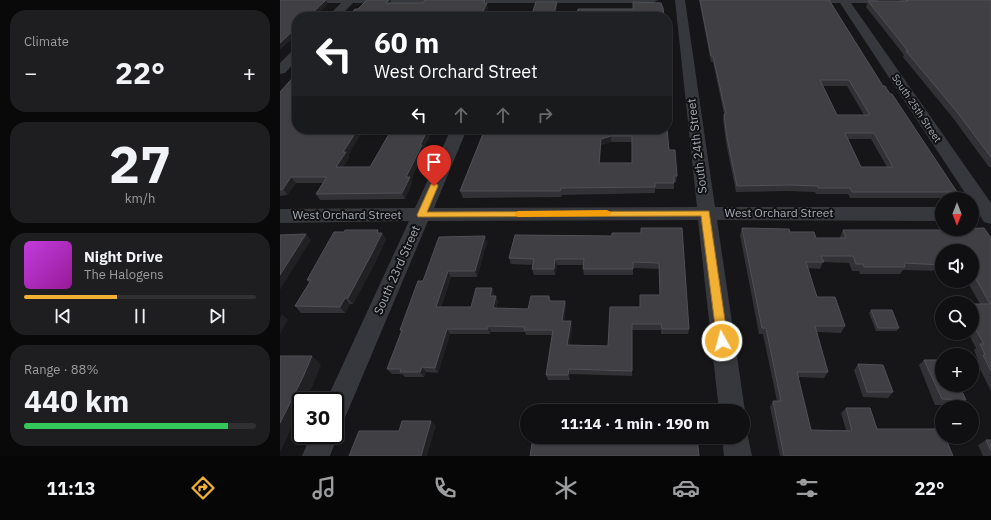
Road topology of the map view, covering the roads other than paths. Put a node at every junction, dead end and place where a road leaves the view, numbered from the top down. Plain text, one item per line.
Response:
1 (280, 0) edge
2 (350, 0) edge
3 (515, 0) edge
4 (653, 0) edge
5 (680, 0) edge
6 (822, 0) edge
7 (843, 0) edge
8 (874, 0) edge
9 (338, 12) edge
10 (510, 12) dead end
11 (292, 58) edge
12 (280, 70) edge
13 (457, 134) edge
14 (706, 213) junction
15 (935, 214) edge
16 (422, 215) junction
17 (986, 215) edge
18 (280, 216) edge
19 (343, 392) edge
20 (731, 404) edge
21 (321, 444) edge
22 (736, 444) edge
23 (316, 456) edge
24 (738, 456) edge

1 - 2 street
2 - 3 street
2 - 9 street
3 - 4 street
3 - 10 street
5 - 14 street, South 24th Street
6 - 7 street
7 - 8 street
7 - 17 street, South 25th Street
11 - 12 street
13 - 16 street, South 23rd Street
14 - 15 street, West Orchard Street
14 - 16 street, West Orchard Street
14 - 20 street, South 24th Street
16 - 18 street, West Orchard Street
16 - 19 street, South 23rd Street
21 - 23 street
22 - 24 street

